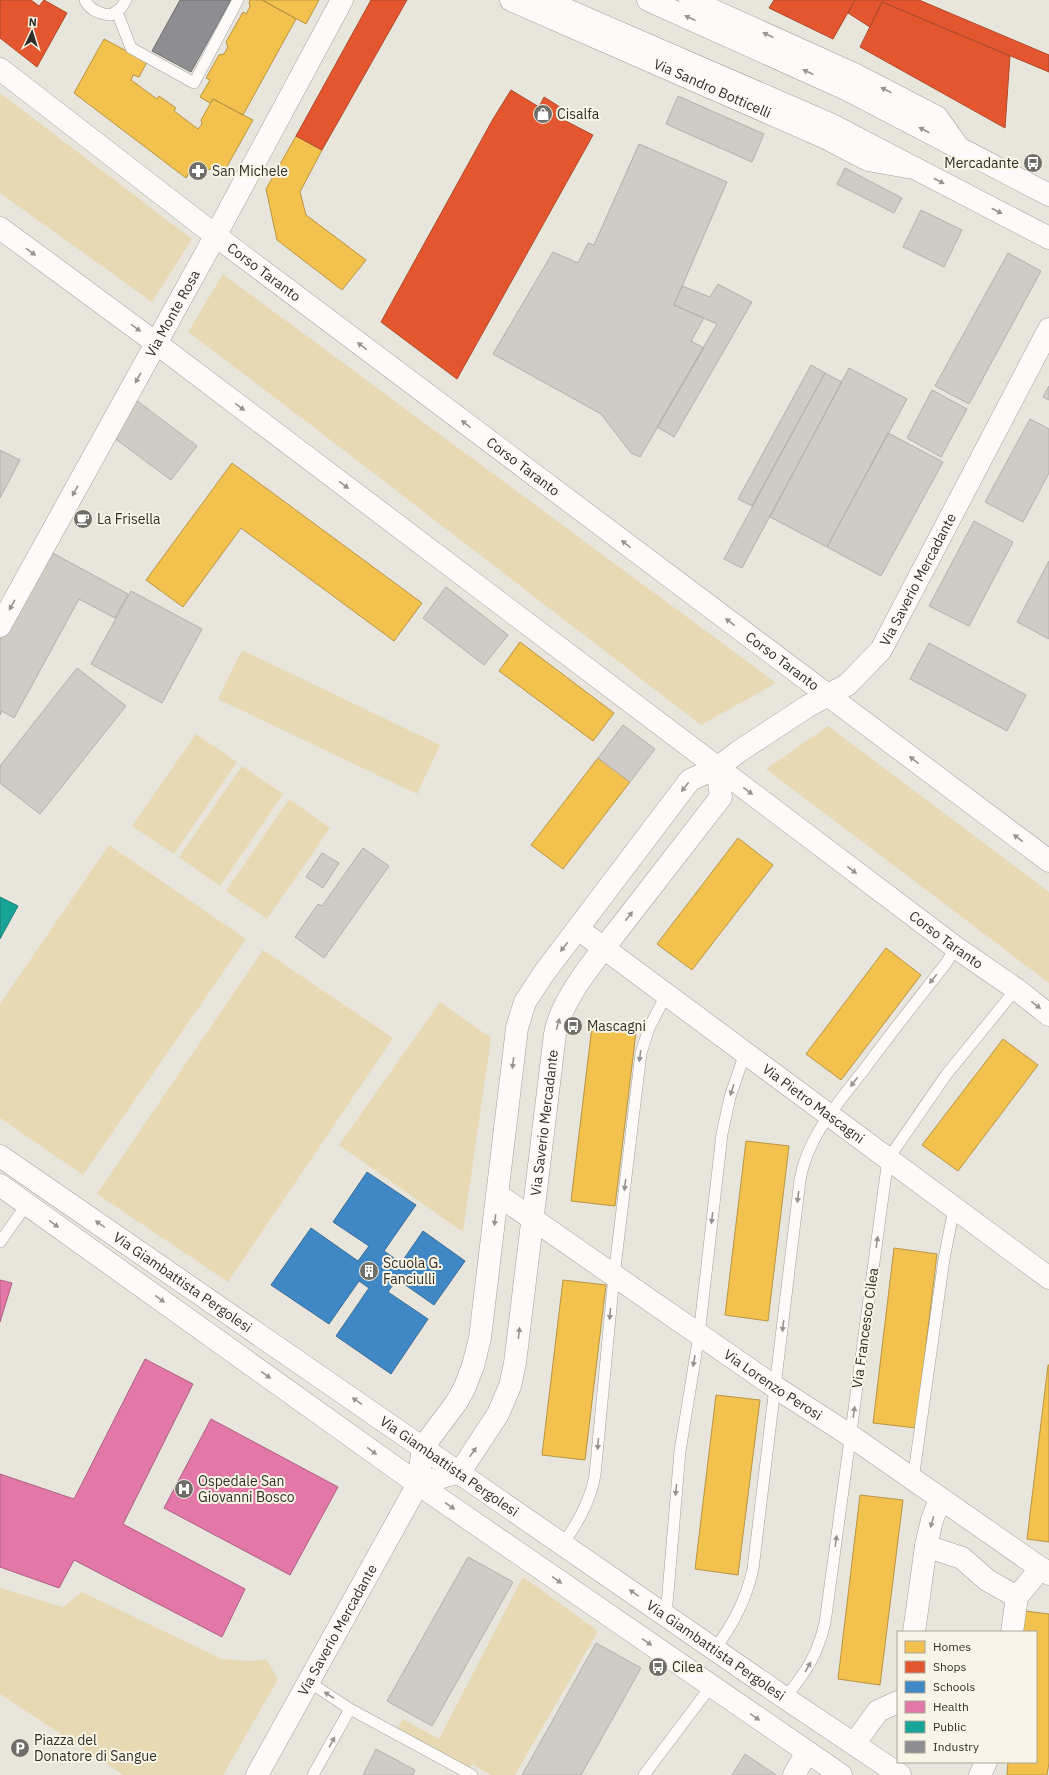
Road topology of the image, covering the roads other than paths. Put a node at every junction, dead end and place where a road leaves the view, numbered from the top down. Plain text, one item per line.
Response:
1 (85, 0) edge
2 (126, 0) edge
3 (238, 0) edge
4 (342, 0) edge
5 (511, 0) edge
6 (544, 0) edge
7 (648, 0) edge
8 (690, 0) edge
9 (117, 12) junction
10 (0, 69) edge
11 (959, 148) junction
12 (915, 168) junction
13 (1049, 195) edge
14 (0, 228) edge
15 (216, 236) junction
16 (1049, 238) edge
17 (1049, 329) edge
18 (156, 343) junction
19 (0, 626) edge
20 (828, 696) junction
21 (717, 768) junction
22 (1049, 861) edge
23 (578, 929) junction
24 (956, 947) junction
25 (604, 949) junction
26 (1016, 989) junction
27 (666, 995) junction
28 (1049, 1015) edge
29 (745, 1053) junction
30 (829, 1115) junction
31 (0, 1156) edge
32 (888, 1159) junction
33 (0, 1185) edge
34 (498, 1195) junction
35 (27, 1204) junction
36 (954, 1208) junction
37 (533, 1220) junction
38 (0, 1242) edge
39 (614, 1276) junction
40 (1049, 1278) edge
41 (699, 1335) junction
42 (775, 1387) junction
43 (851, 1436) junction
44 (424, 1447) junction
45 (460, 1472) junction
46 (912, 1480) junction
47 (418, 1484) junction
48 (940, 1499) junction
49 (563, 1544) junction
50 (926, 1546) junction
51 (1045, 1571) edge
52 (1021, 1591) junction
53 (666, 1616) junction
54 (914, 1631) edge
55 (1012, 1631) edge
56 (715, 1649) junction
57 (309, 1682) junction
58 (711, 1686) junction
59 (785, 1698) junction
60 (893, 1705) edge
61 (350, 1709) junction
62 (854, 1744) junction
63 (807, 1752) junction
64 (257, 1775) edge
65 (313, 1775) edge
66 (472, 1775) edge
67 (644, 1775) edge
68 (794, 1775) edge
69 (841, 1775) edge
70 (900, 1775) edge

1 - 9 lane
2 - 9 lane
3 - 9 lane
4 - 15 street, Via Monte Rosa
5 - 12 street, Via Sandro Botticelli
6 - 12 street, Via Sandro Botticelli
11 -> 7 street
11 -> 8 street
10 - 15 street, Corso Taranto
11 - 13 street
12 -> 16 street, Via Sandro Botticelli
14 -> 18 street, Corso Taranto
15 - 18 street, Via Monte Rosa
20 -> 15 street, Corso Taranto
17 - 20 street, Via Saverio Mercadante
18 -> 19 street, Via Monte Rosa
18 -> 21 street, Corso Taranto
20 - 21 street, Via Saverio Mercadante
22 -> 20 street, Corso Taranto
21 -> 23 street, Via Saverio Mercadante
21 -> 24 street, Corso Taranto
25 -> 21 street, Via Saverio Mercadante
23 - 25 street, Via Pietro Mascagni
23 -> 34 street, Via Saverio Mercadante
24 - 26 street, Corso Taranto
24 -> 30 lane
25 - 27 street, Via Pietro Mascagni
37 -> 25 street, Via Saverio Mercadante
26 -> 28 street, Corso Taranto
26 - 32 lane, Via Francesco Cilea
27 - 29 street, Via Pietro Mascagni
27 -> 39 lane
29 - 30 street, Via Pietro Mascagni
29 -> 41 lane
30 - 32 street, Via Pietro Mascagni
30 -> 42 lane
44 -> 31 street, Via Giambattista Pergolesi
32 - 36 street, Via Pietro Mascagni
43 -> 32 lane, Via Francesco Cilea
33 - 35 street, Via Giambattista Pergolesi
34 - 37 street, Via Lorenzo Perosi
34 -> 44 street, Via Saverio Mercadante
35 - 38 lane
35 -> 47 street, Via Giambattista Pergolesi
36 - 40 street, Via Pietro Mascagni
36 - 46 lane
37 - 39 street, Via Lorenzo Perosi
45 -> 37 street, Via Saverio Mercadante
39 - 41 street, Via Lorenzo Perosi
39 -> 49 lane
41 - 42 street, Via Lorenzo Perosi
41 -> 53 lane
42 - 43 street, Via Lorenzo Perosi
42 - 56 lane
43 - 46 street, Via Lorenzo Perosi
59 -> 43 lane, Via Francesco Cilea
44 - 45 street, Via Giambattista Pergolesi
44 - 47 street, Via Saverio Mercadante
45 - 47 street
45 - 49 street, Via Giambattista Pergolesi
46 - 48 street, Via Lorenzo Perosi
47 - 57 street, Via Saverio Mercadante
47 -> 58 street, Via Giambattista Pergolesi
48 -> 50 street
48 - 51 street, Via Lorenzo Perosi
53 -> 49 street, Via Giambattista Pergolesi
50 - 52 street
50 - 54 street
51 - 52 street
52 - 55 street
53 - 56 street, Via Giambattista Pergolesi
56 - 59 street, Via Giambattista Pergolesi
61 -> 57 lane
57 - 64 street, Via Saverio Mercadante
58 -> 63 street, Via Giambattista Pergolesi
58 - 67 lane
59 - 62 street, Via Giambattista Pergolesi
60 - 62 street
65 -> 61 lane
61 - 66 lane
62 - 70 street, Via Giambattista Pergolesi
63 - 68 street
63 - 69 street, Via Giambattista Pergolesi

